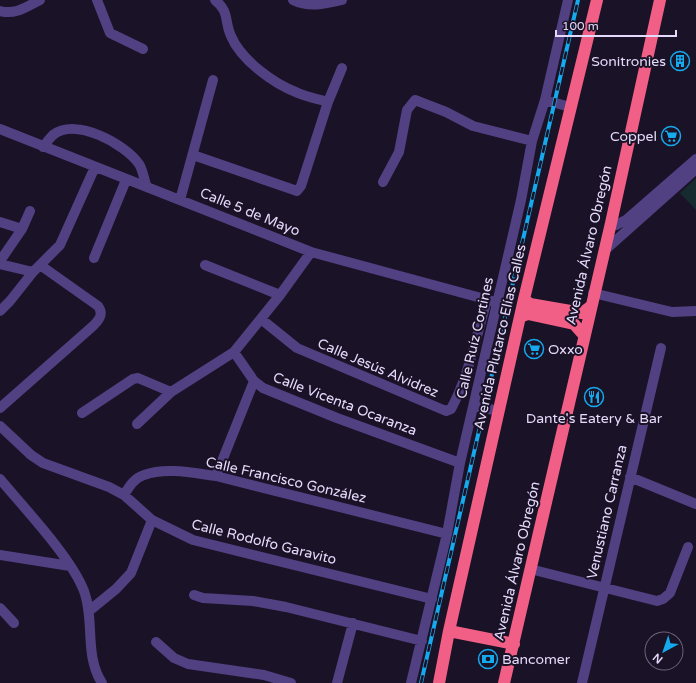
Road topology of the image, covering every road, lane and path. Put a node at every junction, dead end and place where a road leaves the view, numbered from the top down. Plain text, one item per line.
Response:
1 (40, 0) edge
2 (97, 0) edge
3 (215, 0) edge
4 (293, 0) edge
5 (342, 0) edge
6 (568, 0) edge
7 (597, 0) edge
8 (654, 0) edge
9 (660, 0) edge
10 (0, 11) edge
11 (654, 22) junction
12 (143, 50) dead end
13 (342, 68) dead end
14 (212, 80) dead end
15 (545, 100) junction
16 (328, 102) junction
17 (570, 107) junction
18 (0, 130) edge
19 (532, 141) junction
20 (43, 147) junction
21 (193, 155) junction
22 (696, 159) edge
23 (95, 168) junction
24 (696, 169) edge
25 (126, 180) junction
26 (383, 182) dead end
27 (147, 187) junction
28 (180, 200) junction
29 (30, 210) dead end
30 (0, 222) edge
31 (610, 223) junction
32 (22, 229) junction
33 (604, 251) junction
34 (311, 252) junction
35 (94, 258) dead end
36 (0, 260) edge
37 (0, 264) edge
38 (205, 266) dead end
39 (36, 268) junction
40 (593, 293) junction
41 (280, 295) junction
42 (524, 299) junction
43 (492, 301) junction
44 (590, 307) junction
45 (0, 311) edge
46 (696, 311) edge
47 (520, 316) junction
48 (261, 319) junction
49 (583, 334) junction
50 (661, 348) dead end
51 (234, 352) junction
52 (254, 381) junction
53 (171, 392) junction
54 (474, 406) junction
55 (0, 408) edge
56 (499, 411) junction
57 (82, 413) dead end
58 (137, 424) dead end
59 (0, 426) edge
60 (460, 463) junction
61 (216, 476) junction
62 (630, 477) junction
63 (0, 480) edge
64 (124, 495) junction
65 (696, 504) edge
66 (152, 520) junction
67 (447, 534) junction
68 (688, 547) dead end
69 (0, 555) edge
70 (70, 566) junction
71 (530, 568) junction
72 (604, 586) junction
73 (194, 594) dead end
74 (432, 599) junction
75 (0, 608) edge
76 (89, 610) junction
77 (14, 623) dead end
78 (353, 623) junction
79 (449, 630) junction
80 (422, 641) junction
81 (156, 642) dead end
82 (514, 644) junction
83 (443, 663) junction
84 (244, 678) edge
85 (102, 683) edge
86 (291, 683) edge
87 (337, 683) edge
88 (411, 683) edge
89 (434, 683) edge
90 (439, 683) edge
91 (504, 683) edge
92 (582, 683) edge

1 - 10 street
2 - 12 street
3 - 16 street
4 - 5 street
6 - 15 street, Calle Ruíz Cortines
7 - 17 highway, Avenida Plutarco Elías Calles
8 - 11 highway
9 - 11 highway, Avenida Álvaro Obregón
11 - 31 highway, Avenida Álvaro Obregón
13 - 16 street
14 - 21 street
15 - 17 street
15 - 19 street, Calle Ruíz Cortines
16 - 21 street
17 - 42 highway, Avenida Plutarco Elías Calles
18 - 20 street, Calle 5 de Mayo
19 - 26 street
19 - 43 street, Calle Ruíz Cortines
20 - 23 street, Calle 5 de Mayo
20 - 27 street
21 - 28 street
22 - 31 street
23 - 25 street, Calle 5 de Mayo
23 - 39 street
24 - 33 street
25 - 27 street, Calle 5 de Mayo
25 - 35 street
27 - 28 street, Calle 5 de Mayo
28 - 34 street, Calle 5 de Mayo
29 - 32 street
30 - 32 street
31 - 33 highway, Avenida Álvaro Obregón
32 - 36 street
33 - 40 highway, Avenida Álvaro Obregón
34 - 41 street
34 - 43 street, Calle 5 de Mayo
37 - 39 street
38 - 41 street
39 - 45 street
39 - 55 street
40 - 44 highway, Avenida Álvaro Obregón
40 - 46 street
41 - 48 street
42 - 44 highway
42 - 47 highway, Avenida Plutarco Elías Calles
43 - 48 street, Calle Jesús Alvidrez
43 - 54 street, Calle Ruíz Cortines
44 - 49 highway, Avenida Álvaro Obregón
47 - 49 highway
47 - 56 highway, Avenida Plutarco Elías Calles
48 - 51 street
49 - 71 highway, Avenida Álvaro Obregón
50 - 62 street, Venustiano Carranza
51 - 52 street, Calle Vicenta Ocaranza
51 - 53 street
52 - 60 street, Calle Vicenta Ocaranza
52 - 61 street
53 - 57 street
53 - 58 street
54 - 56 street
54 - 60 street, Calle Ruíz Cortines
56 - 79 highway, Avenida Plutarco Elías Calles
59 - 64 street, Calle Rodolfo Garavito
60 - 67 street, Calle Ruíz Cortines
61 - 64 street, Calle Francisco González
61 - 67 street, Calle Francisco González
62 - 65 street
62 - 72 street, Venustiano Carranza
63 - 70 street
64 - 66 street, Calle Rodolfo Garavito
66 - 74 street, Calle Rodolfo Garavito
66 - 76 street
67 - 74 street, Calle Ruíz Cortines
68 - 72 street
69 - 70 street
70 - 76 street
71 - 72 street
71 - 82 highway, Avenida Álvaro Obregón
72 - 92 street, Venustiano Carranza
73 - 78 street
74 - 80 street, Calle Ruíz Cortines
75 - 77 street
76 - 85 street
78 - 80 street
78 - 87 street
79 - 82 highway
79 - 83 highway, Avenida Plutarco Elías Calles
80 - 88 street, Calle Ruíz Cortines
81 - 84 street
82 - 91 highway, Avenida Álvaro Obregón
83 - 89 highway
83 - 90 highway, Avenida Plutarco Elías Calles
84 - 86 street

